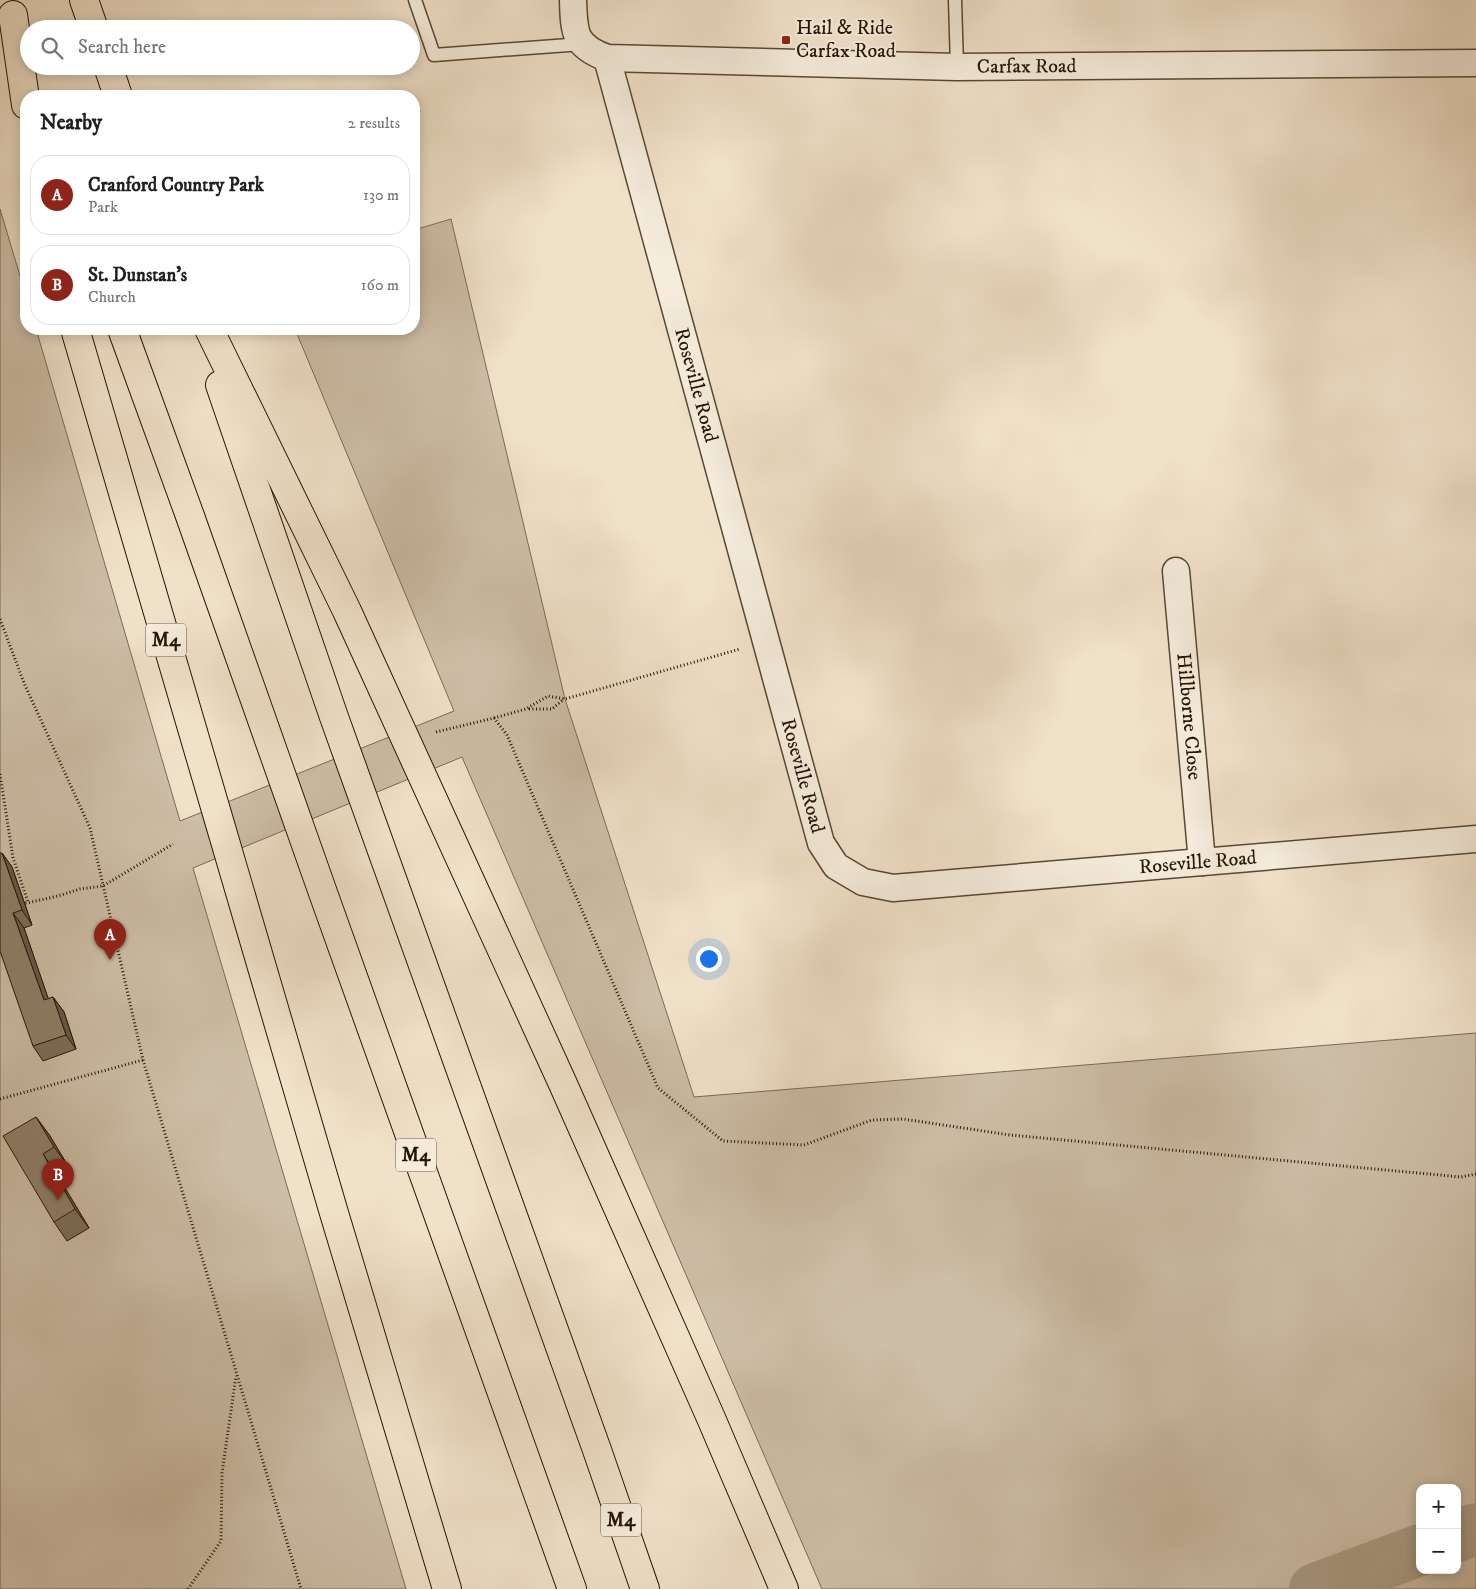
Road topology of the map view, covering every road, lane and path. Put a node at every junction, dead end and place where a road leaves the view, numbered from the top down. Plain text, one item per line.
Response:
1 (84, 0) edge
2 (414, 0) edge
3 (572, 0) edge
4 (955, 0) edge
5 (10, 8) edge
6 (91, 20) edge
7 (20, 36) edge
8 (582, 44) junction
9 (607, 58) junction
10 (1476, 62) edge
11 (957, 66) junction
12 (20, 69) edge
13 (21, 75) edge
14 (33, 75) edge
15 (111, 75) edge
16 (23, 90) edge
17 (39, 90) edge
18 (116, 90) edge
19 (77, 335) edge
20 (124, 335) edge
21 (202, 335) edge
22 (212, 335) edge
23 (1176, 571) dead end
24 (0, 619) edge
25 (767, 642) junction
26 (565, 699) junction
27 (526, 709) junction
28 (494, 718) junction
29 (436, 732) dead end
30 (0, 774) edge
31 (1476, 839) edge
32 (173, 844) dead end
33 (1202, 862) junction
34 (103, 886) junction
35 (28, 902) junction
36 (16, 905) edge
37 (143, 1060) junction
38 (0, 1100) edge
39 (1476, 1174) edge
40 (236, 1373) junction
41 (188, 1589) edge
42 (300, 1589) edge
43 (447, 1589) edge
44 (572, 1589) edge
45 (645, 1589) edge
46 (784, 1589) edge

1 - 6 highway
2 - 8 lane
3 - 8 street
4 - 11 lane
5 - 7 highway
5 - 12 highway
8 - 9 street, Carfax Road
9 - 11 street, Carfax Road
9 - 25 street, Roseville Road
10 - 11 street, Carfax Road
13 - 16 highway
14 - 17 highway
15 - 18 highway
19 - 43 highway, M4
20 - 44 highway, M4
21 - 45 highway, M4
22 - 46 highway
23 - 33 street, Hillborne Close
24 - 34 path
25 - 26 path
25 - 33 street, Roseville Road
26 - 27 path
26 - 27 path
27 - 28 path
28 - 29 path
28 - 39 path
30 - 35 path
31 - 33 street, Roseville Road
32 - 34 path
34 - 35 path
34 - 37 path
35 - 36 path
37 - 38 path
37 - 40 path
40 - 41 path
40 - 42 path

